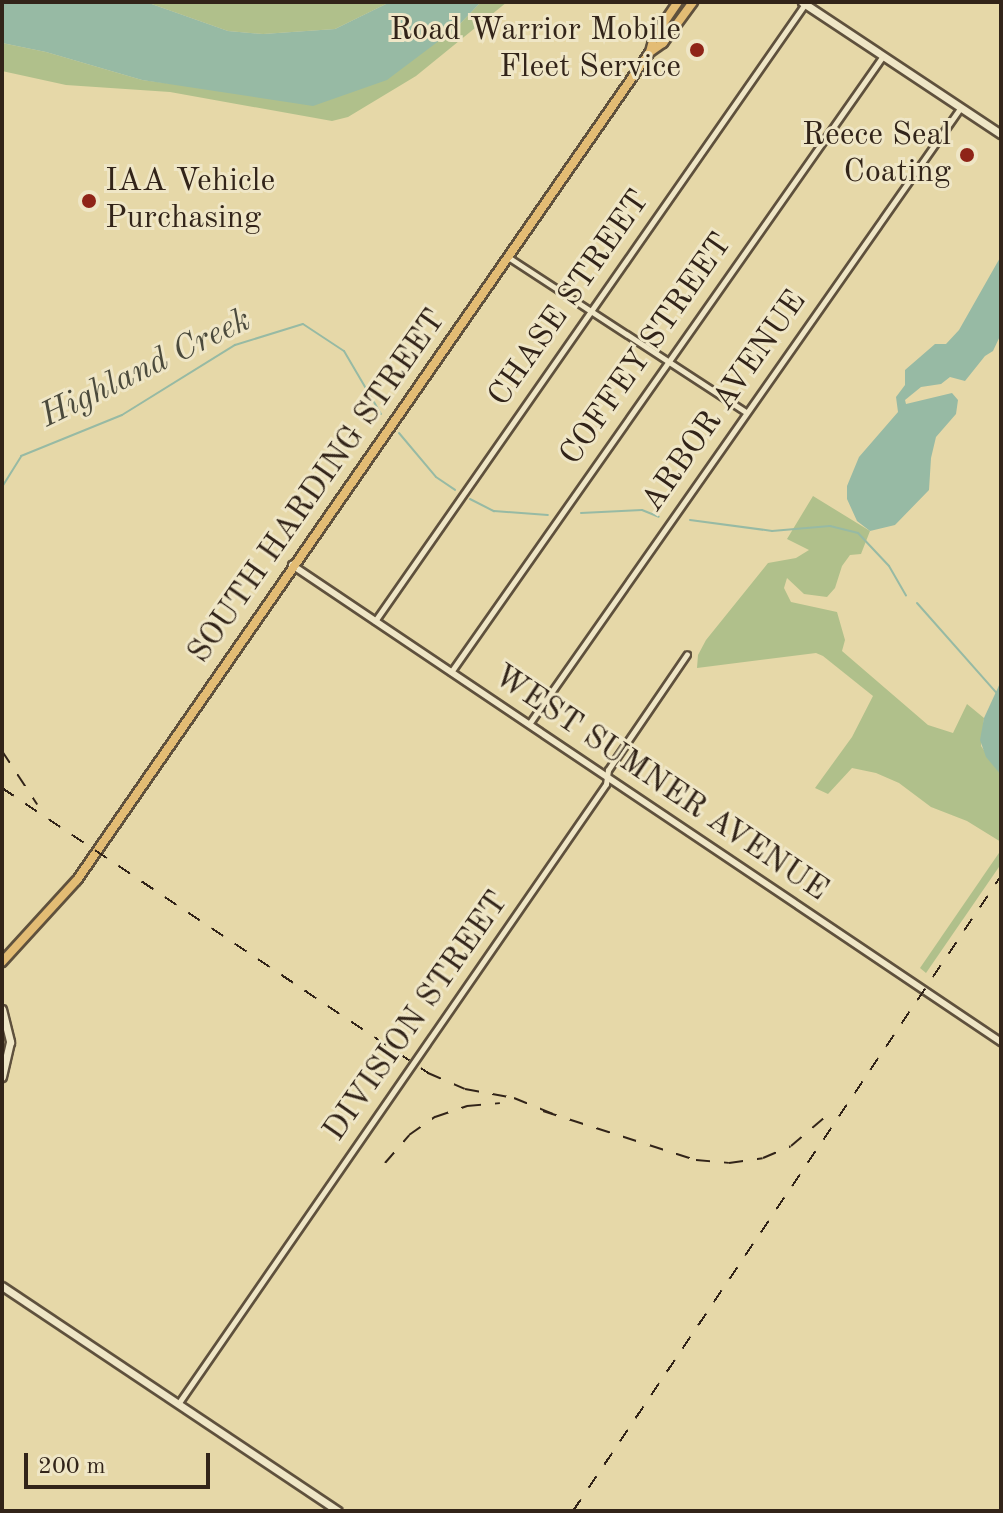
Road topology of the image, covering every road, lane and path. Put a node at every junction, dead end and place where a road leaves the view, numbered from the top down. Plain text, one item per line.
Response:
1 (678, 2) edge
2 (693, 2) edge
3 (804, 3) edge
4 (650, 52) junction
5 (883, 56) junction
6 (961, 107) junction
7 (1001, 134) edge
8 (508, 257) junction
9 (591, 311) junction
10 (669, 362) junction
11 (746, 412) junction
12 (292, 565) junction
13 (375, 621) junction
14 (687, 654) dead end
15 (451, 672) junction
16 (529, 724) junction
17 (608, 778) junction
18 (2, 962) edge
19 (2, 1009) edge
20 (1001, 1042) edge
21 (2, 1077) edge
22 (2, 1286) edge
23 (178, 1404) junction
24 (338, 1511) edge

1 - 4 main road
2 - 4 main road
3 - 5 main road
3 - 9 street, CHASE STREET
4 - 8 main road, SOUTH HARDING STREET
5 - 6 main road
5 - 10 street, COFFEY STREET
6 - 7 main road
6 - 11 street, ARBOR AVENUE
8 - 9 street
8 - 12 main road, SOUTH HARDING STREET
9 - 10 street
9 - 13 street, CHASE STREET
10 - 11 street
10 - 15 street, COFFEY STREET
11 - 16 street, ARBOR AVENUE
12 - 13 street, WEST SUMNER AVENUE
12 - 18 main road, SOUTH HARDING STREET
13 - 15 street, WEST SUMNER AVENUE
14 - 17 street, DIVISION STREET
15 - 16 street, WEST SUMNER AVENUE
16 - 17 street, WEST SUMNER AVENUE
17 - 20 street, WEST SUMNER AVENUE
17 - 23 street, DIVISION STREET
19 - 21 main road
22 - 23 main road
23 - 24 main road

